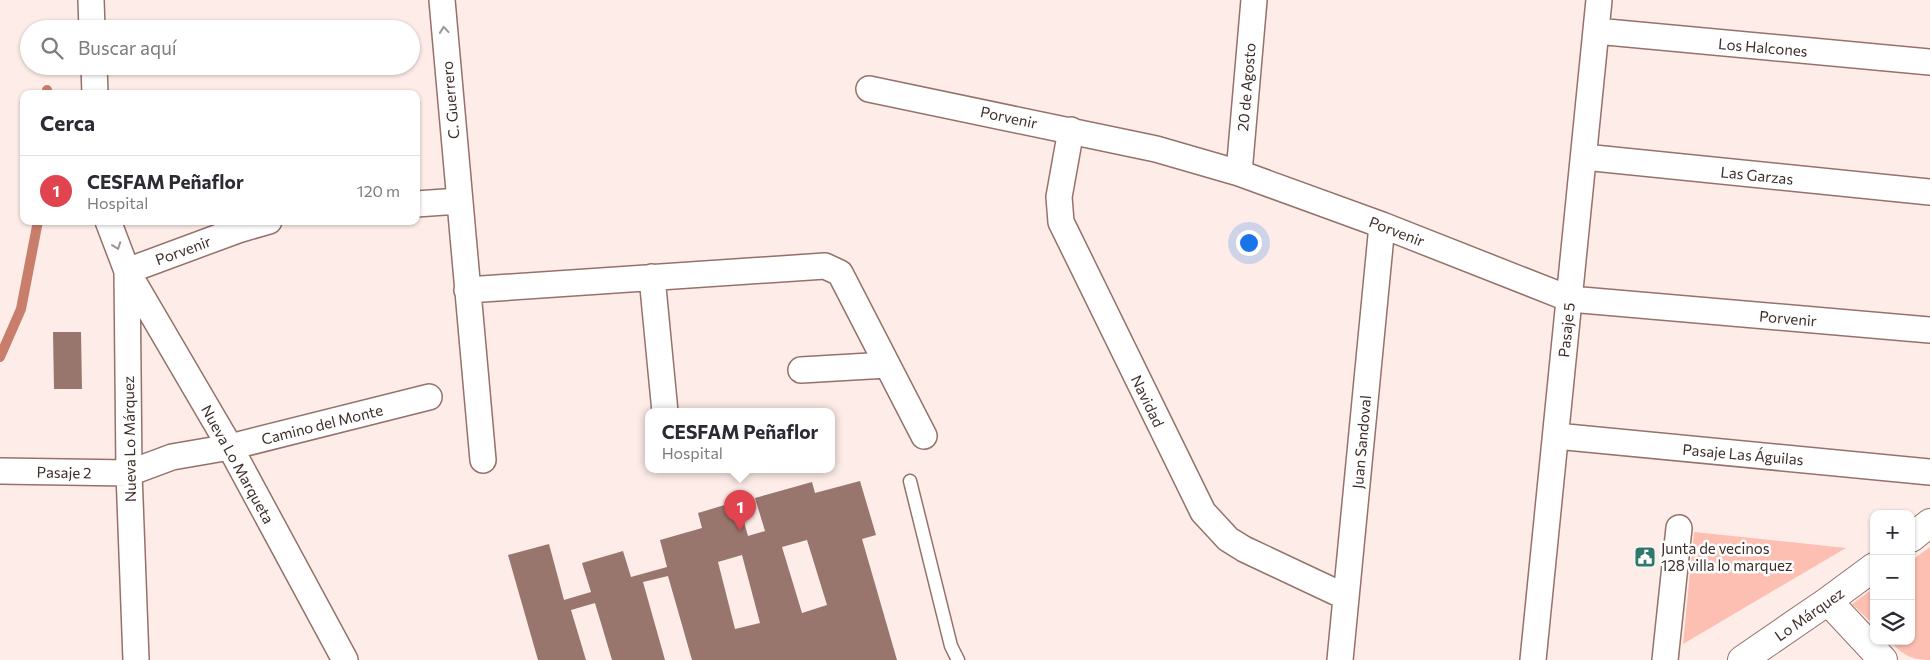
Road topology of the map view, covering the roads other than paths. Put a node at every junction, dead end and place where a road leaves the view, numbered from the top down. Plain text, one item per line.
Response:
1 (91, 0) edge
2 (442, 0) edge
3 (1254, 0) edge
4 (1599, 0) edge
5 (92, 20) edge
6 (1596, 31) junction
7 (1930, 62) edge
8 (94, 75) edge
9 (869, 89) dead end
10 (95, 90) edge
11 (1071, 130) junction
12 (1584, 157) junction
13 (1239, 173) junction
14 (1930, 192) edge
15 (459, 201) junction
16 (420, 204) edge
17 (110, 225) edge
18 (255, 225) edge
19 (1382, 225) junction
20 (127, 271) junction
21 (652, 277) junction
22 (467, 290) junction
23 (1570, 299) junction
24 (1930, 330) edge
25 (887, 365) junction
26 (801, 370) dead end
27 (429, 397) dead end
28 (665, 408) edge
29 (924, 436) dead end
30 (1556, 436) junction
31 (230, 447) junction
32 (483, 460) dead end
33 (0, 471) edge
34 (1930, 472) edge
35 (129, 473) junction
36 (910, 481) dead end
37 (1930, 523) edge
38 (1679, 528) dead end
39 (1915, 535) edge
40 (1870, 570) edge
41 (1346, 597) junction
42 (1828, 601) junction
43 (136, 660) edge
44 (345, 660) edge
45 (958, 660) edge
46 (1340, 660) edge
47 (1533, 660) edge
48 (1665, 660) edge
49 (1742, 660) edge
50 (1883, 660) edge

1 - 5 street
15 -> 2 street, C. Guerrero
3 - 13 street, 20 de Agosto
4 - 6 street, Pasaje 5
6 - 7 street, Los Halcones
6 - 12 street, Pasaje 5
8 - 10 street
9 - 11 street, Porvenir
11 - 13 street, Porvenir
11 - 41 street, Navidad
12 - 14 street, Las Garzas
12 - 23 street, Pasaje 5
13 - 19 street, Porvenir
15 - 16 street
15 - 22 street, C. Guerrero
17 -> 20 street, Nueva Lo Márquez
18 - 20 street, Porvenir
19 - 23 street, Porvenir
19 - 41 street, Juan Sandoval
20 - 31 street, Nueva Lo Marqueta
20 - 35 street, Nueva Lo Márquez
21 - 22 street
21 - 25 street
21 - 28 street
22 - 32 street, C. Guerrero
23 - 24 street, Porvenir
23 - 30 street, Pasaje 5
25 - 26 street
25 - 29 street
27 - 31 street, Camino del Monte
30 - 34 street, Pasaje Las Águilas
30 - 47 street, Pasaje 5
31 - 35 street, Camino del Monte
31 - 44 street, Nueva Lo Marqueta
33 - 35 street, Pasaje 2
35 - 43 street, Nueva Lo Márquez
36 - 45 lane
37 - 39 street
38 - 48 street
40 - 42 street, Lo Márquez
41 - 46 street, Juan Sandoval
42 - 49 street, Lo Márquez
42 - 50 street

